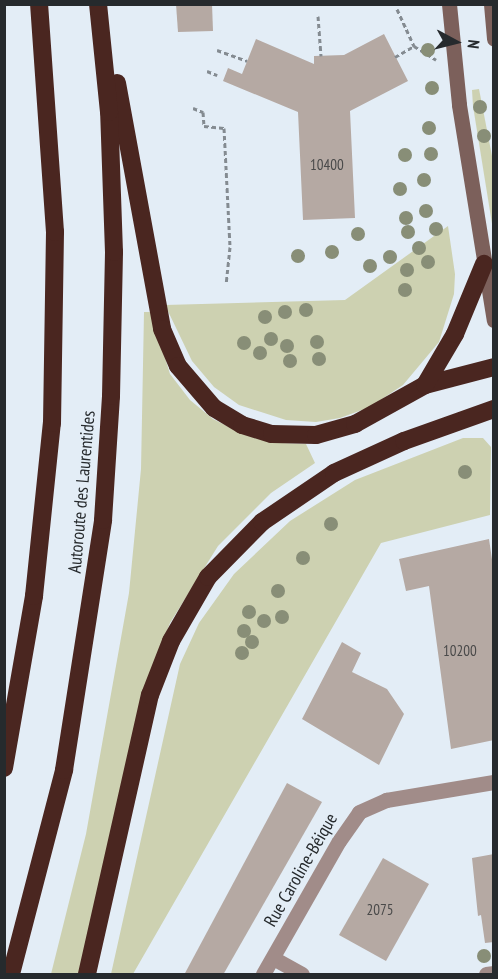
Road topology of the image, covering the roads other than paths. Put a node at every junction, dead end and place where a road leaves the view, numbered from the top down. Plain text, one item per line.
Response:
1 (39, 4) edge
2 (100, 4) edge
3 (449, 4) edge
4 (491, 4) edge
5 (494, 39) edge
6 (484, 264) junction
7 (494, 320) edge
8 (494, 367) edge
9 (425, 386) junction
10 (494, 409) edge
11 (4, 768) edge
12 (494, 782) edge
13 (49, 836) junction
14 (273, 958) junction
15 (494, 973) edge
16 (11, 975) edge
17 (20, 975) edge
18 (87, 975) edge
19 (264, 975) edge
20 (302, 975) edge
21 (486, 975) edge

1 - 11 highway, Autoroute des Laurentides
2 - 9 highway
2 - 13 highway, Autoroute des Laurentides
3 - 6 main road
4 - 5 main road
6 - 7 main road
6 - 9 highway
8 - 9 highway
10 - 18 highway
12 - 14 street, Rue Caroline-Béique
13 - 16 highway, Autoroute des Laurentides
13 - 17 highway
14 - 19 street, Rue Caroline-Béique
14 - 20 street
15 - 21 street

